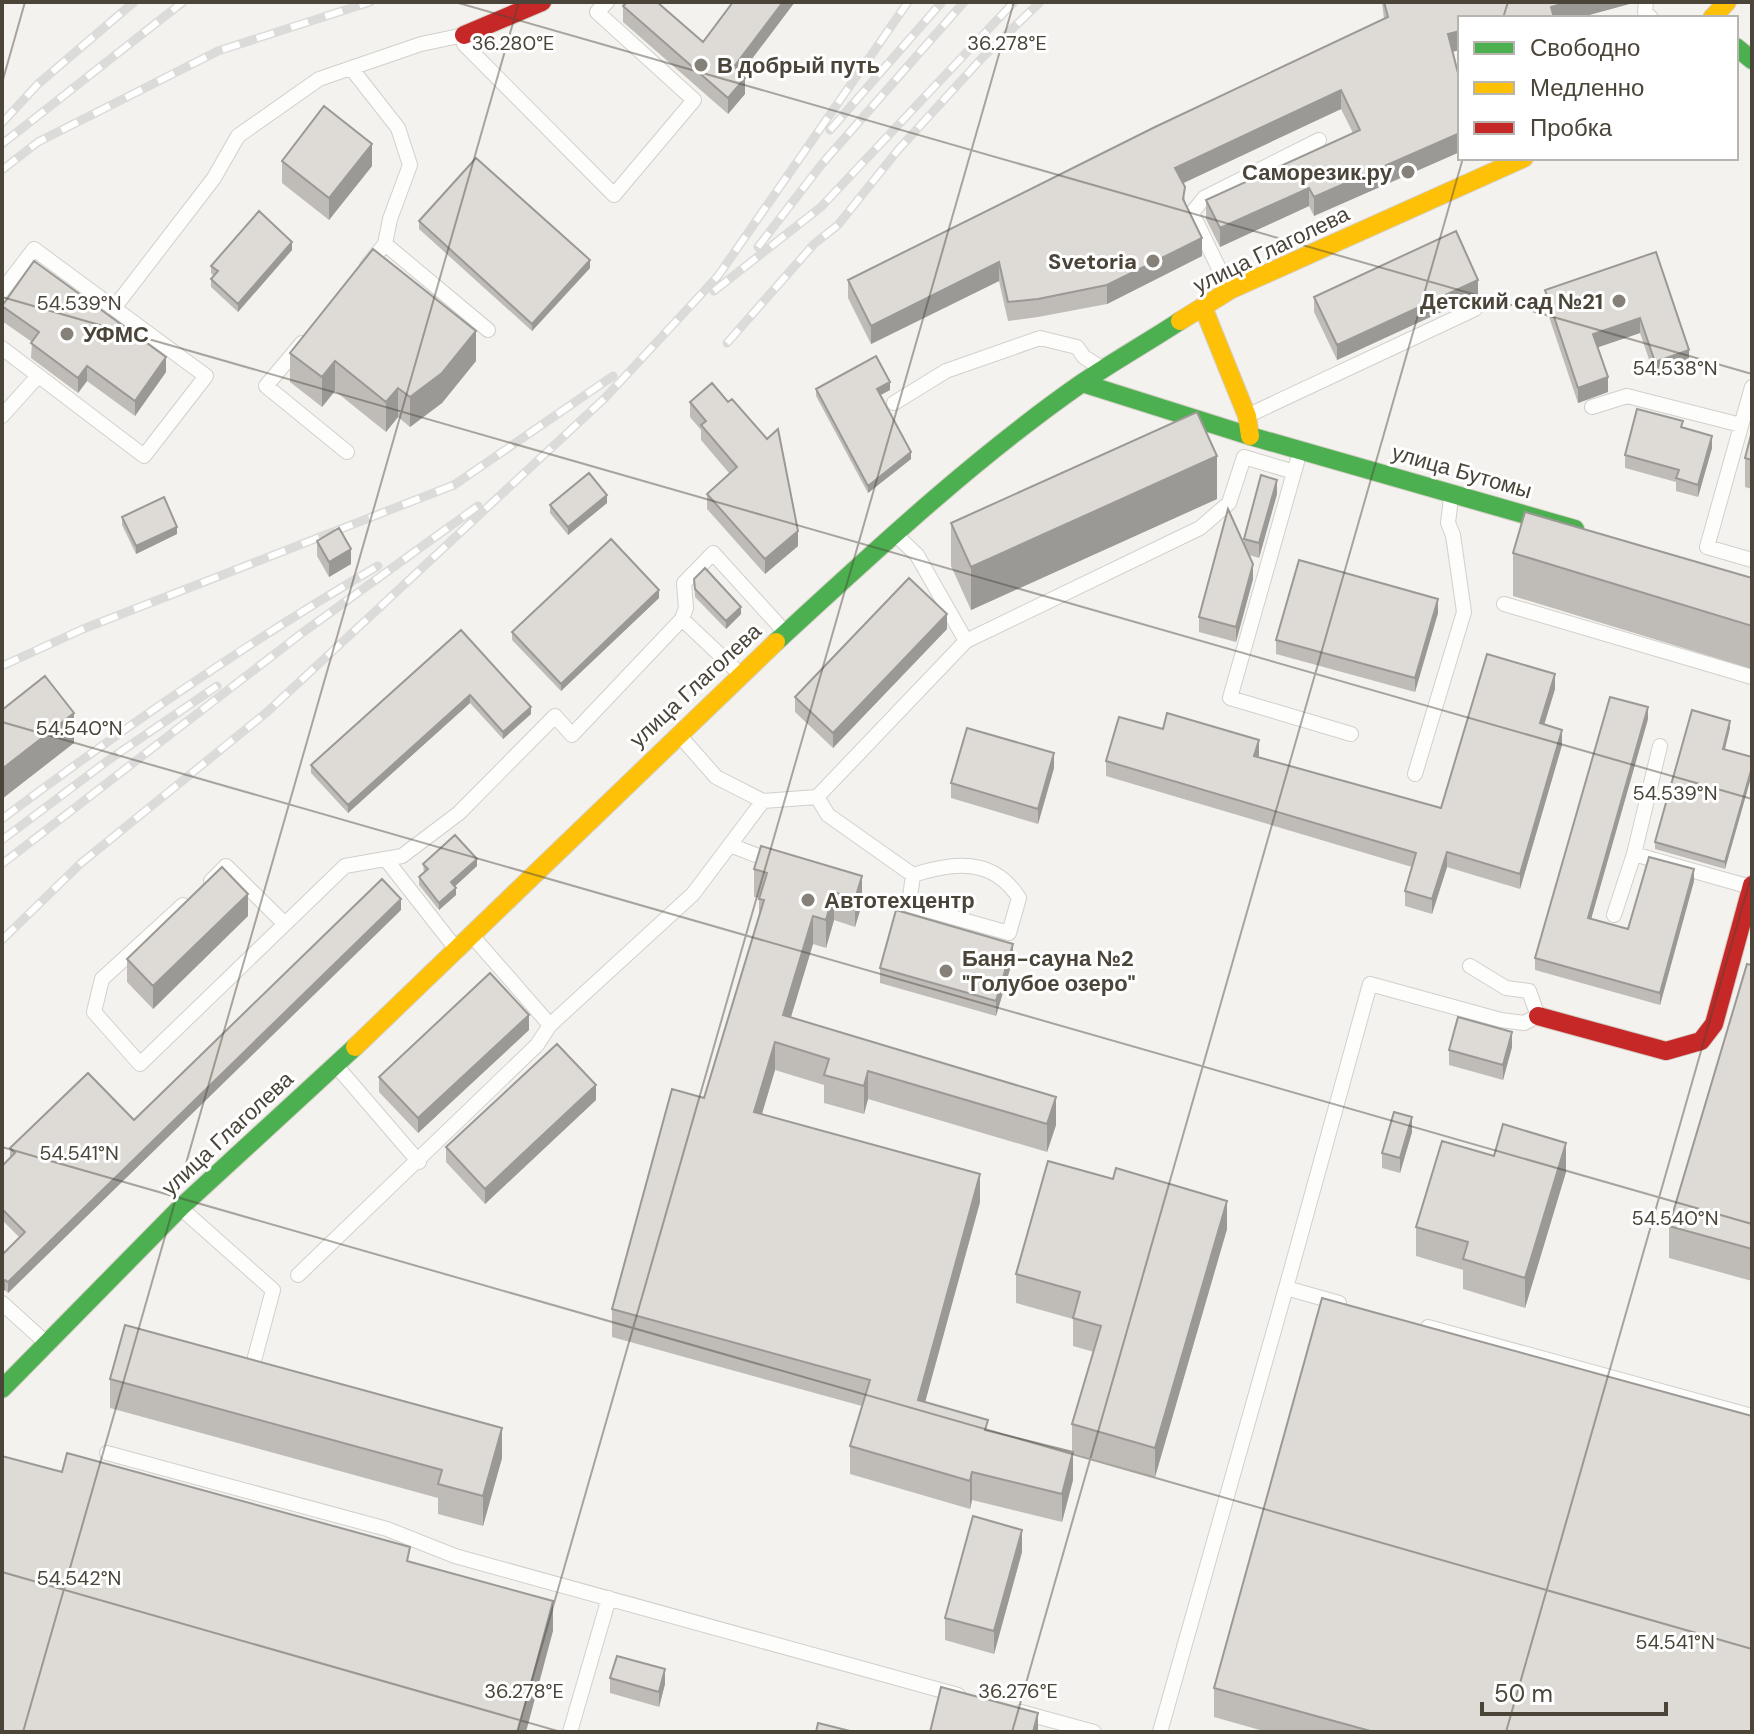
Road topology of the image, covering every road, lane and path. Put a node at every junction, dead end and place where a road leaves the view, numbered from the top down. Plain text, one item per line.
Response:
1 (542, 2) edge
2 (607, 2) edge
3 (464, 35) junction
4 (351, 68) junction
5 (1319, 140) dead end
6 (1520, 160) edge
7 (385, 244) junction
8 (356, 280) edge
9 (1230, 290) junction
10 (2, 291) edge
11 (1203, 307) junction
12 (114, 308) junction
13 (1475, 309) dead end
14 (316, 327) edge
15 (488, 330) dead end
16 (2, 348) edge
17 (1103, 369) junction
18 (38, 376) junction
19 (1082, 383) junction
20 (1752, 387) edge
21 (894, 403) dead end
22 (1592, 407) dead end
23 (2, 416) edge
24 (1247, 416) junction
25 (1741, 425) junction
26 (1250, 436) junction
27 (1301, 451) junction
28 (347, 452) dead end
29 (1244, 457) junction
30 (1294, 472) junction
31 (1451, 493) junction
32 (1587, 532) edge
33 (894, 533) junction
34 (1752, 560) edge
35 (1504, 604) dead end
36 (682, 619) junction
37 (785, 632) junction
38 (966, 641) junction
39 (742, 676) junction
40 (1752, 677) edge
41 (678, 733) junction
42 (1351, 734) dead end
43 (1660, 746) dead end
44 (1415, 774) dead end
45 (817, 797) junction
46 (763, 801) junction
47 (730, 845) junction
48 (1634, 854) junction
49 (388, 862) junction
50 (787, 866) edge
51 (913, 875) junction
52 (1752, 886) edge
53 (1614, 915) dead end
54 (285, 924) junction
55 (470, 933) junction
56 (456, 948) junction
57 (1470, 966) dead end
58 (1538, 1016) junction
59 (550, 1025) junction
60 (336, 1066) junction
61 (419, 1162) junction
62 (180, 1208) junction
63 (298, 1275) dead end
64 (1286, 1288) junction
65 (2, 1303) edge
66 (1361, 1309) edge
67 (1406, 1321) edge
68 (48, 1343) junction
69 (255, 1357) edge
70 (2, 1389) edge
71 (1752, 1416) edge
72 (107, 1453) dead end
73 (609, 1598) junction
74 (973, 1699) edge
75 (1003, 1707) edge
76 (570, 1732) edge
77 (1094, 1732) edge
78 (1160, 1732) edge

1 - 3 main road
2 - 3 lane
3 - 4 lane
4 - 7 lane
4 - 12 lane
5 - 9 lane
6 - 9 main road, улица Глаголева
7 - 8 lane
7 - 15 lane
9 - 11 main road, улица Глаголева
10 - 12 lane
11 - 17 main road, улица Глаголева
11 - 24 main road
12 - 18 lane
13 - 24 lane
14 - 28 lane
16 - 18 lane
17 - 19 main road, улица Глаголева
17 - 21 lane
18 - 23 lane
19 - 26 main road, улица Бутомы
19 - 33 main road, улица Глаголева
20 - 25 lane
22 - 25 lane
24 - 26 main road
25 - 34 lane
26 - 27 main road, улица Бутомы
26 - 29 lane
27 - 30 lane
27 - 31 main road, улица Бутомы
29 - 30 lane
29 - 38 lane
30 - 42 lane
31 - 32 main road, улица Бутомы
31 - 44 lane
33 - 37 main road, улица Глаголева
33 - 38 lane
35 - 40 lane
36 - 37 lane
36 - 39 lane
36 - 49 lane
37 - 39 main road, улица Глаголева
38 - 45 lane
39 - 41 main road, улица Глаголева
41 - 46 lane
41 - 55 main road, улица Глаголева
43 - 48 lane
45 - 46 lane
45 - 51 lane
46 - 47 lane
47 - 50 lane
47 - 59 lane
48 - 52 lane
48 - 53 lane
49 - 54 lane
49 - 56 lane
51 - 51 lane
52 - 58 main road
54 - 54 lane
55 - 56 main road, улица Глаголева
55 - 59 lane
56 - 60 main road, улица Глаголева
57 - 58 lane
58 - 64 lane
59 - 61 lane
60 - 61 lane
60 - 62 main road, улица Глаголева
61 - 63 lane
62 - 68 main road, улица Глаголева
62 - 69 lane
64 - 66 lane
64 - 78 lane
65 - 68 lane
67 - 71 lane
68 - 70 main road, улица Глаголева
72 - 73 lane
73 - 74 lane
73 - 76 lane
75 - 77 lane

